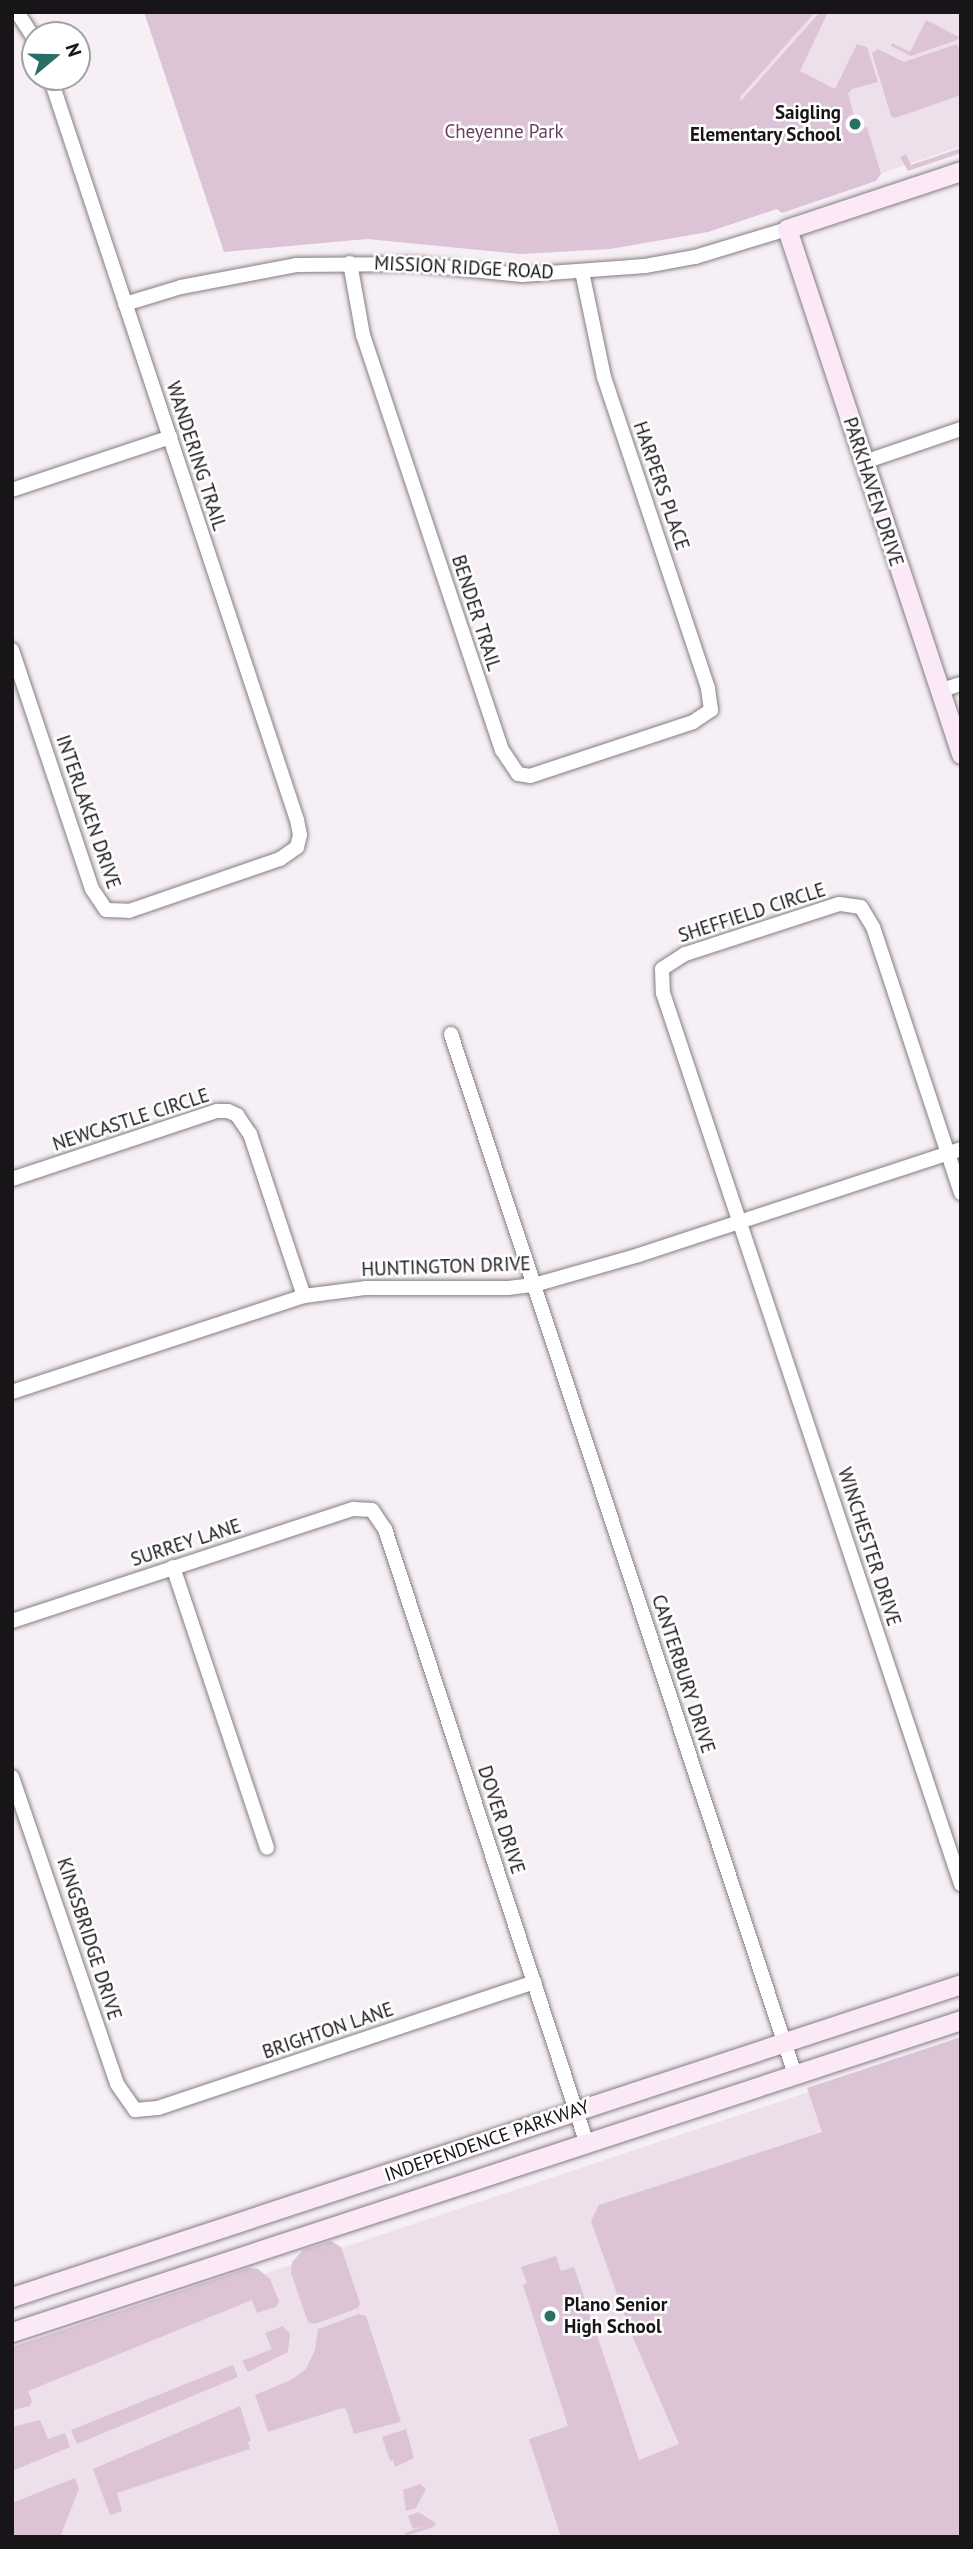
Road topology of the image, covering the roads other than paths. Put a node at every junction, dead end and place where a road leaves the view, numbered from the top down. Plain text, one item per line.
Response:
1 (55, 91) edge
2 (961, 170) edge
3 (786, 229) junction
4 (350, 263) junction
5 (582, 272) junction
6 (125, 304) junction
7 (961, 429) edge
8 (170, 437) junction
9 (863, 462) junction
10 (12, 490) edge
11 (12, 650) edge
12 (961, 684) edge
13 (939, 691) junction
14 (711, 710) joint
15 (961, 754) edge
16 (297, 847) joint
17 (451, 1034) dead end
18 (954, 1151) edge
19 (12, 1179) edge
20 (961, 1193) edge
21 (741, 1222) junction
22 (534, 1285) junction
23 (304, 1296) junction
24 (12, 1392) edge
25 (372, 1510) joint
26 (173, 1567) junction
27 (12, 1621) edge
28 (12, 1777) edge
29 (267, 1848) dead end
30 (961, 1884) edge
31 (534, 1982) junction
32 (961, 1984) edge
33 (961, 2020) edge
34 (785, 2042) junction
35 (795, 2075) junction
36 (135, 2110) joint
37 (576, 2111) junction
38 (587, 2144) junction
39 (12, 2297) edge
40 (12, 2332) edge

1 - 6 street, WANDERING TRAIL
2 - 3 main road, MISSION RIDGE ROAD
3 - 5 street, MISSION RIDGE ROAD
3 - 9 main road, PARKHAVEN DRIVE
4 - 5 street, MISSION RIDGE ROAD
4 - 6 street, MISSION RIDGE ROAD
4 - 14 street, BENDER TRAIL
5 - 14 street, HARPERS PLACE
6 - 8 street, WANDERING TRAIL
7 - 9 street
8 - 10 street
8 - 16 street, WANDERING TRAIL
9 - 13 main road, PARKHAVEN DRIVE
11 - 16 street, INTERLAKEN DRIVE
12 - 13 street
13 - 15 main road, PARKHAVEN DRIVE
17 - 22 street, CANTERBURY DRIVE
18 - 20 street
18 - 21 street, HUNTINGTON DRIVE
18 - 21 street, SHEFFIELD CIRCLE
19 - 23 street, NEWCASTLE CIRCLE
21 - 22 street, HUNTINGTON DRIVE
21 - 30 street, WINCHESTER DRIVE
22 - 23 street, HUNTINGTON DRIVE
22 - 34 street, CANTERBURY DRIVE
23 - 24 street, HUNTINGTON DRIVE
25 - 26 street, SURREY LANE
25 - 31 street, DOVER DRIVE
26 - 27 street, SURREY LANE
26 - 29 street
28 - 36 street, KINGSBRIDGE DRIVE
31 - 36 street, BRIGHTON LANE
31 - 37 street, DOVER DRIVE
32 - 34 main road, INDEPENDENCE PARKWAY
33 - 35 main road, INDEPENDENCE PARKWAY
34 - 35 street, CANTERBURY DRIVE
34 - 37 main road, INDEPENDENCE PARKWAY
35 - 38 main road, INDEPENDENCE PARKWAY
37 - 38 street, DOVER DRIVE
37 - 39 main road, INDEPENDENCE PARKWAY
38 - 40 main road, INDEPENDENCE PARKWAY

